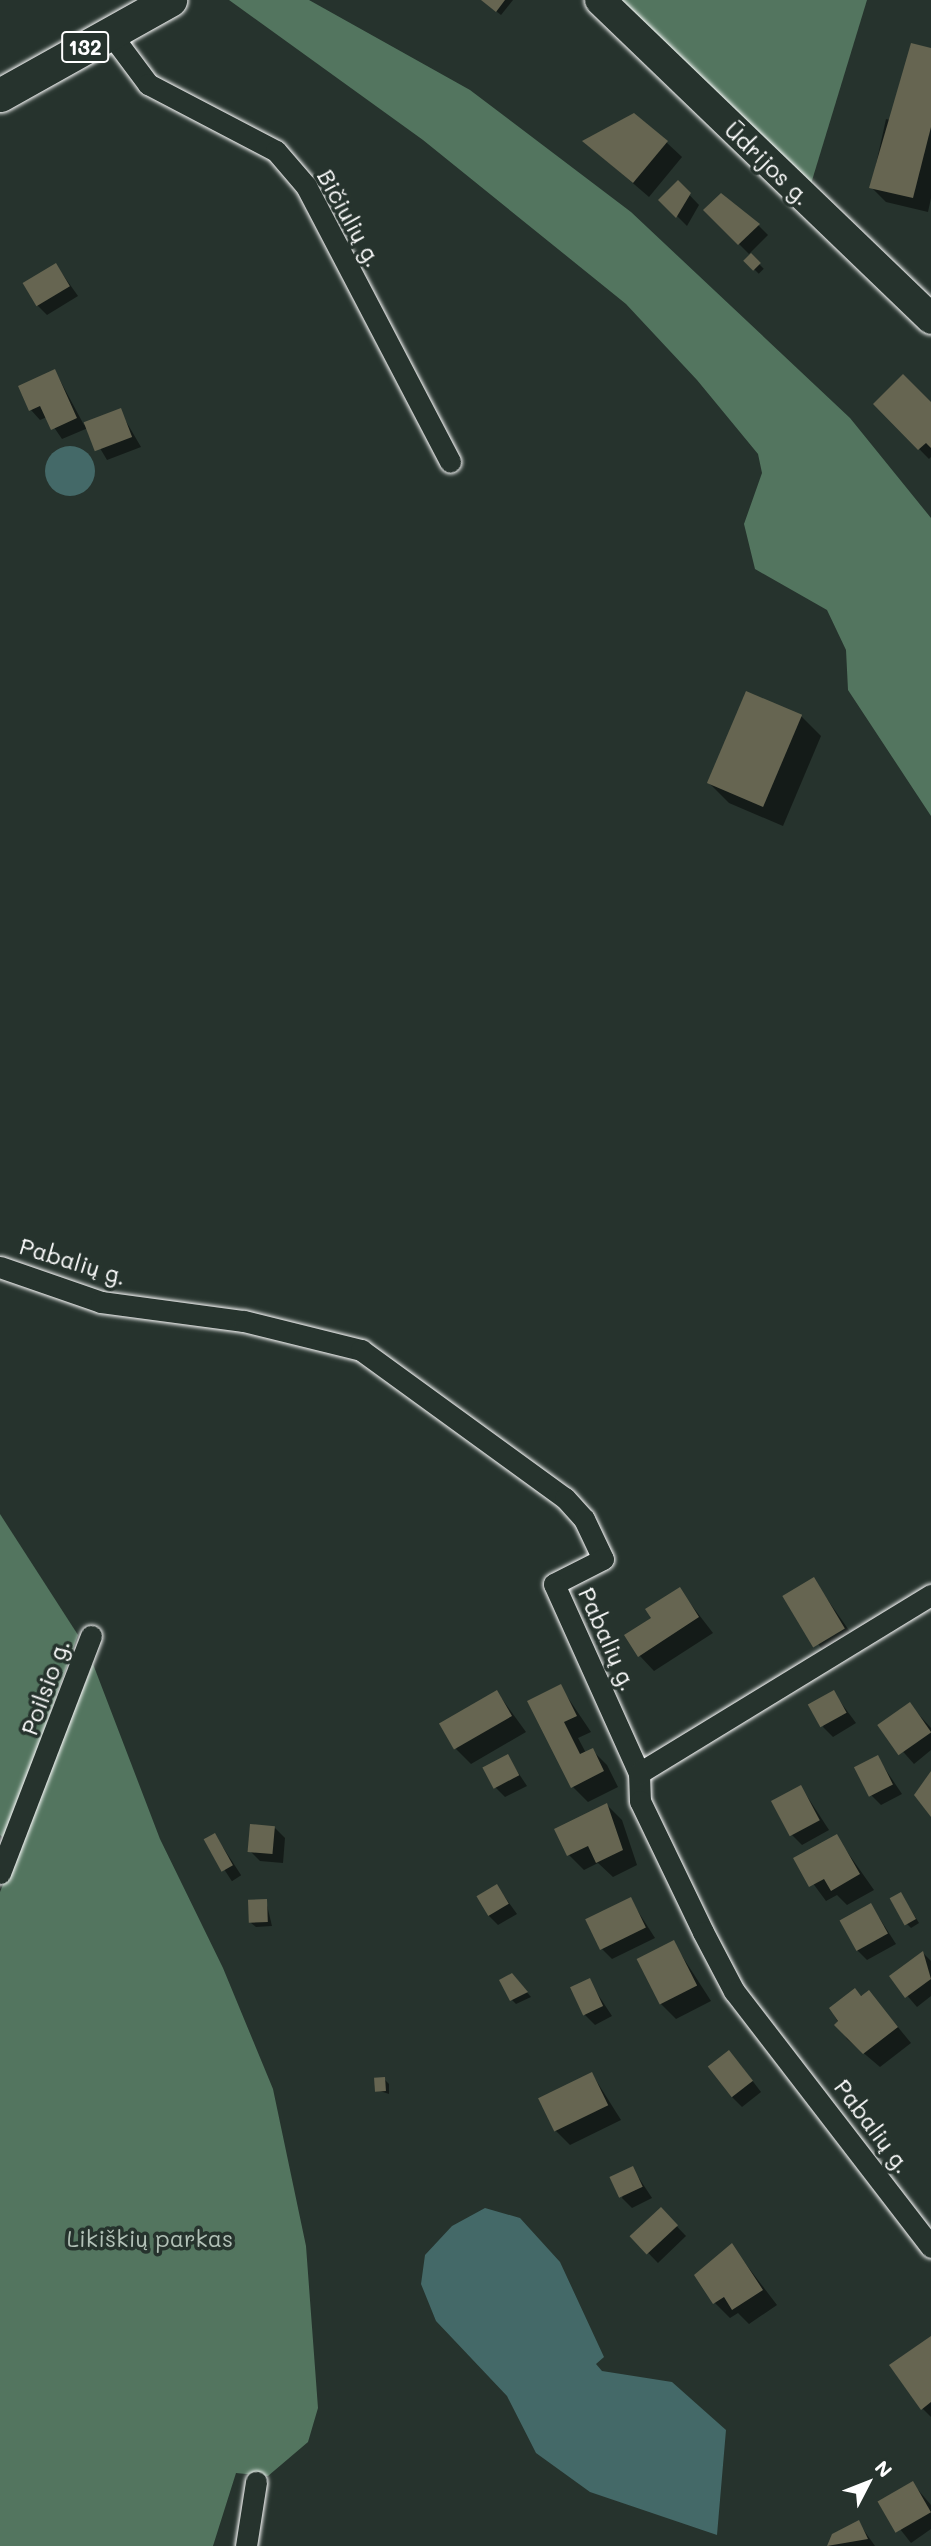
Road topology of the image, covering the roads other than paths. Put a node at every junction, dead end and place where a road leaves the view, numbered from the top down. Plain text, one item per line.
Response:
1 (170, 0) edge
2 (604, 2) edge
3 (110, 33) junction
4 (0, 95) edge
5 (931, 319) edge
6 (450, 462) dead end
7 (0, 1267) edge
8 (931, 1595) edge
9 (91, 1636) dead end
10 (639, 1773) junction
11 (0, 1873) edge
12 (931, 2248) edge
13 (256, 2482) dead end
14 (246, 2546) edge

1 - 3 main road, 132
2 - 5 main road, Ūdrijos g.
3 - 4 main road, 132
3 - 6 street, Bičiulių g.
7 - 10 street, Pabalių g.
8 - 10 street
9 - 11 street, Poilsio g.
10 - 12 street, Pabalių g.
13 - 14 street

